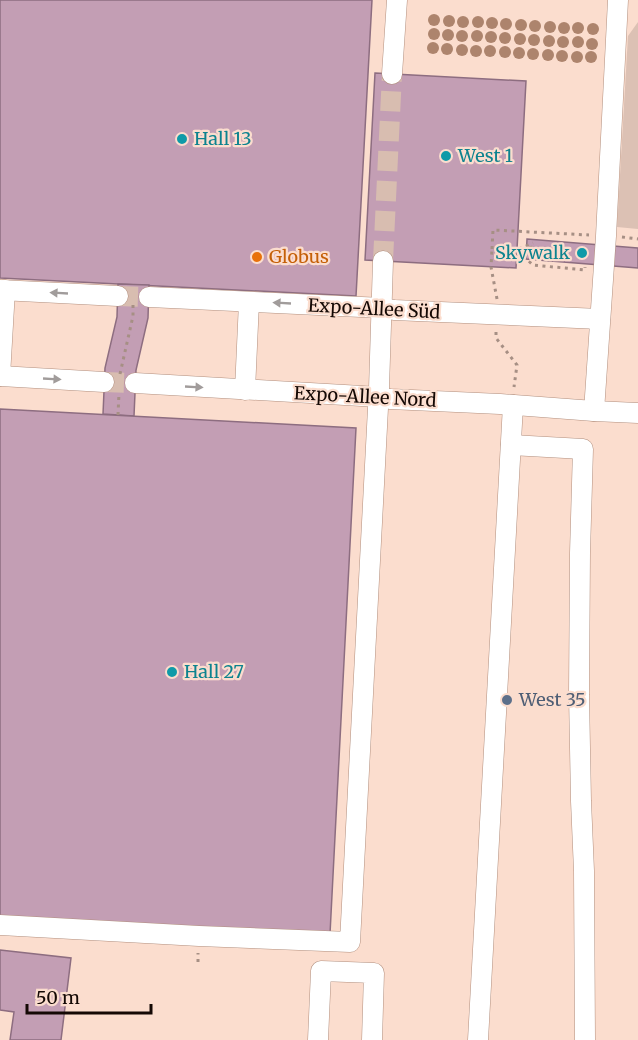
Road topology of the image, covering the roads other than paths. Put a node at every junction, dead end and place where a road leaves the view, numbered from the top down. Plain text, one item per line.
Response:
1 (397, 0) edge
2 (618, 0) edge
3 (392, 74) tunnel mouth
4 (383, 261) tunnel mouth
5 (2, 290) edge
6 (249, 302) junction
7 (383, 308) junction
8 (600, 320) junction
9 (0, 376) edge
10 (245, 390) junction
11 (379, 397) junction
12 (513, 405) junction
13 (594, 411) junction
14 (638, 413) edge
15 (511, 445) junction
16 (0, 925) edge
17 (318, 1040) edge
18 (372, 1040) edge
19 (478, 1040) edge
20 (585, 1040) edge

1 - 3 lane
2 - 8 lane
4 - 7 lane
6 -> 5 lane, Expo-Allee Süd
5 - 9 lane
7 -> 6 lane, Expo-Allee Süd
6 - 10 lane
7 - 8 lane, Expo-Allee Süd
7 - 11 lane
8 - 13 lane
9 -> 10 lane, Expo-Allee Nord
10 - 11 lane, Expo-Allee Nord
11 - 12 lane, Expo-Allee Nord
11 - 16 lane
12 - 13 lane, Expo-Allee Nord
12 - 15 lane
13 - 14 lane, Expo-Allee Nord
15 - 19 lane
15 - 20 lane
17 - 18 lane

